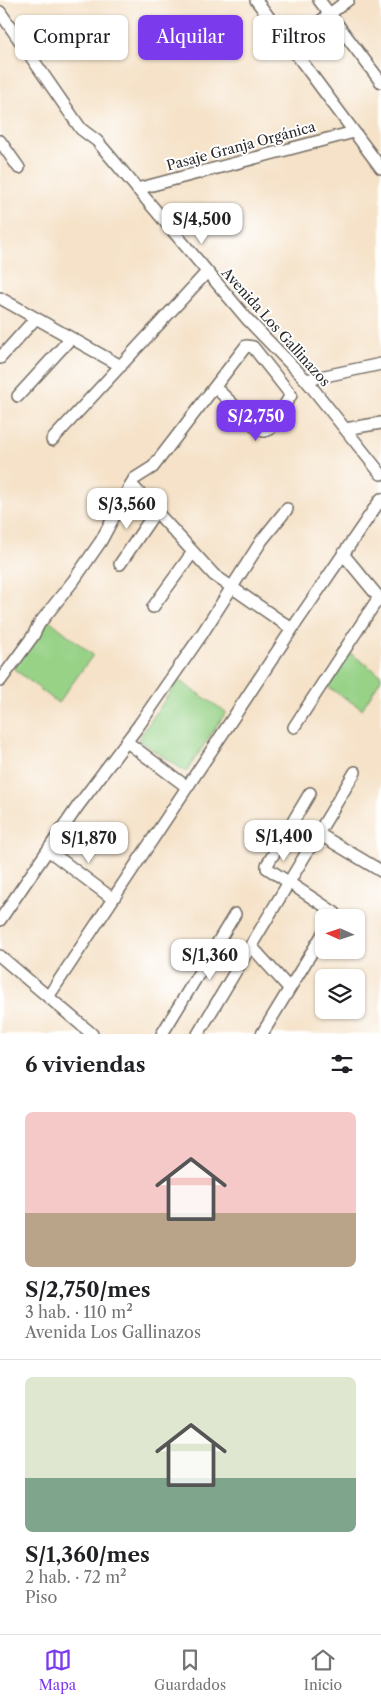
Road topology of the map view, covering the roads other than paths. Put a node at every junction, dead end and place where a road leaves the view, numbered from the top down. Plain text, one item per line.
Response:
1 (256, 0) edge
2 (319, 0) edge
3 (348, 0) edge
4 (0, 12) edge
5 (329, 14) junction
6 (267, 15) edge
7 (300, 60) edge
8 (381, 82) edge
9 (354, 132) junction
10 (1, 145) edge
11 (379, 163) edge
12 (19, 168) dead end
13 (137, 189) junction
14 (207, 272) junction
15 (0, 298) edge
16 (36, 318) junction
17 (71, 338) junction
18 (0, 358) edge
19 (381, 364) edge
20 (121, 366) junction
21 (306, 380) junction
22 (215, 387) junction
23 (18, 396) dead end
24 (381, 423) edge
25 (345, 430) junction
26 (52, 440) dead end
27 (381, 474) edge
28 (132, 484) junction
29 (381, 499) edge
30 (287, 509) dead end
31 (156, 511) junction
32 (193, 552) junction
33 (343, 554) junction
34 (120, 564) dead end
35 (232, 588) junction
36 (380, 598) edge
37 (153, 607) dead end
38 (292, 629) junction
39 (0, 681) edge
40 (294, 727) dead end
41 (127, 742) junction
42 (355, 772) dead end
43 (187, 787) junction
44 (310, 793) dead end
45 (319, 834) junction
46 (48, 850) junction
47 (381, 871) edge
48 (289, 883) junction
49 (113, 899) junction
50 (329, 909) edge
51 (235, 914) dead end
52 (0, 920) edge
53 (251, 946) junction
54 (315, 947) edge
55 (0, 956) edge
56 (290, 988) junction
57 (48, 997) junction
58 (78, 1029) edge
59 (92, 1034) edge
60 (162, 1034) edge
61 (198, 1034) edge
62 (262, 1034) edge

1 - 6 street
2 - 5 street
3 - 5 street
4 - 13 street, Avenida Los Gallinazos
5 - 8 street
7 - 9 street
9 - 11 street
9 - 13 street, Pasaje Granja Orgánica
10 - 12 street
13 - 14 street, Avenida Los Gallinazos
14 - 20 street
14 - 21 street, Avenida Los Gallinazos
15 - 16 street
16 - 17 street
16 - 18 street
17 - 20 street
17 - 23 street
19 - 21 street
20 - 26 street
21 - 25 street, Avenida Los Gallinazos
22 - 22 street
22 - 28 street
24 - 25 street
25 - 27 street, Avenida Los Gallinazos
28 - 31 street
28 - 39 street
29 - 33 street
30 - 35 street
31 - 32 street
31 - 34 street
32 - 35 street
32 - 37 street
33 - 36 street
33 - 38 street
35 - 38 street
35 - 41 street
36 - 40 street
38 - 43 street
41 - 43 street
41 - 46 street
42 - 45 street
43 - 49 street
44 - 48 street
45 - 47 street
45 - 48 street
46 - 49 street
46 - 52 street
48 - 50 street
48 - 53 street
49 - 57 street
51 - 60 street
53 - 56 street
53 - 61 street
54 - 56 street
55 - 57 street
56 - 62 street
57 - 58 street
58 - 59 street

